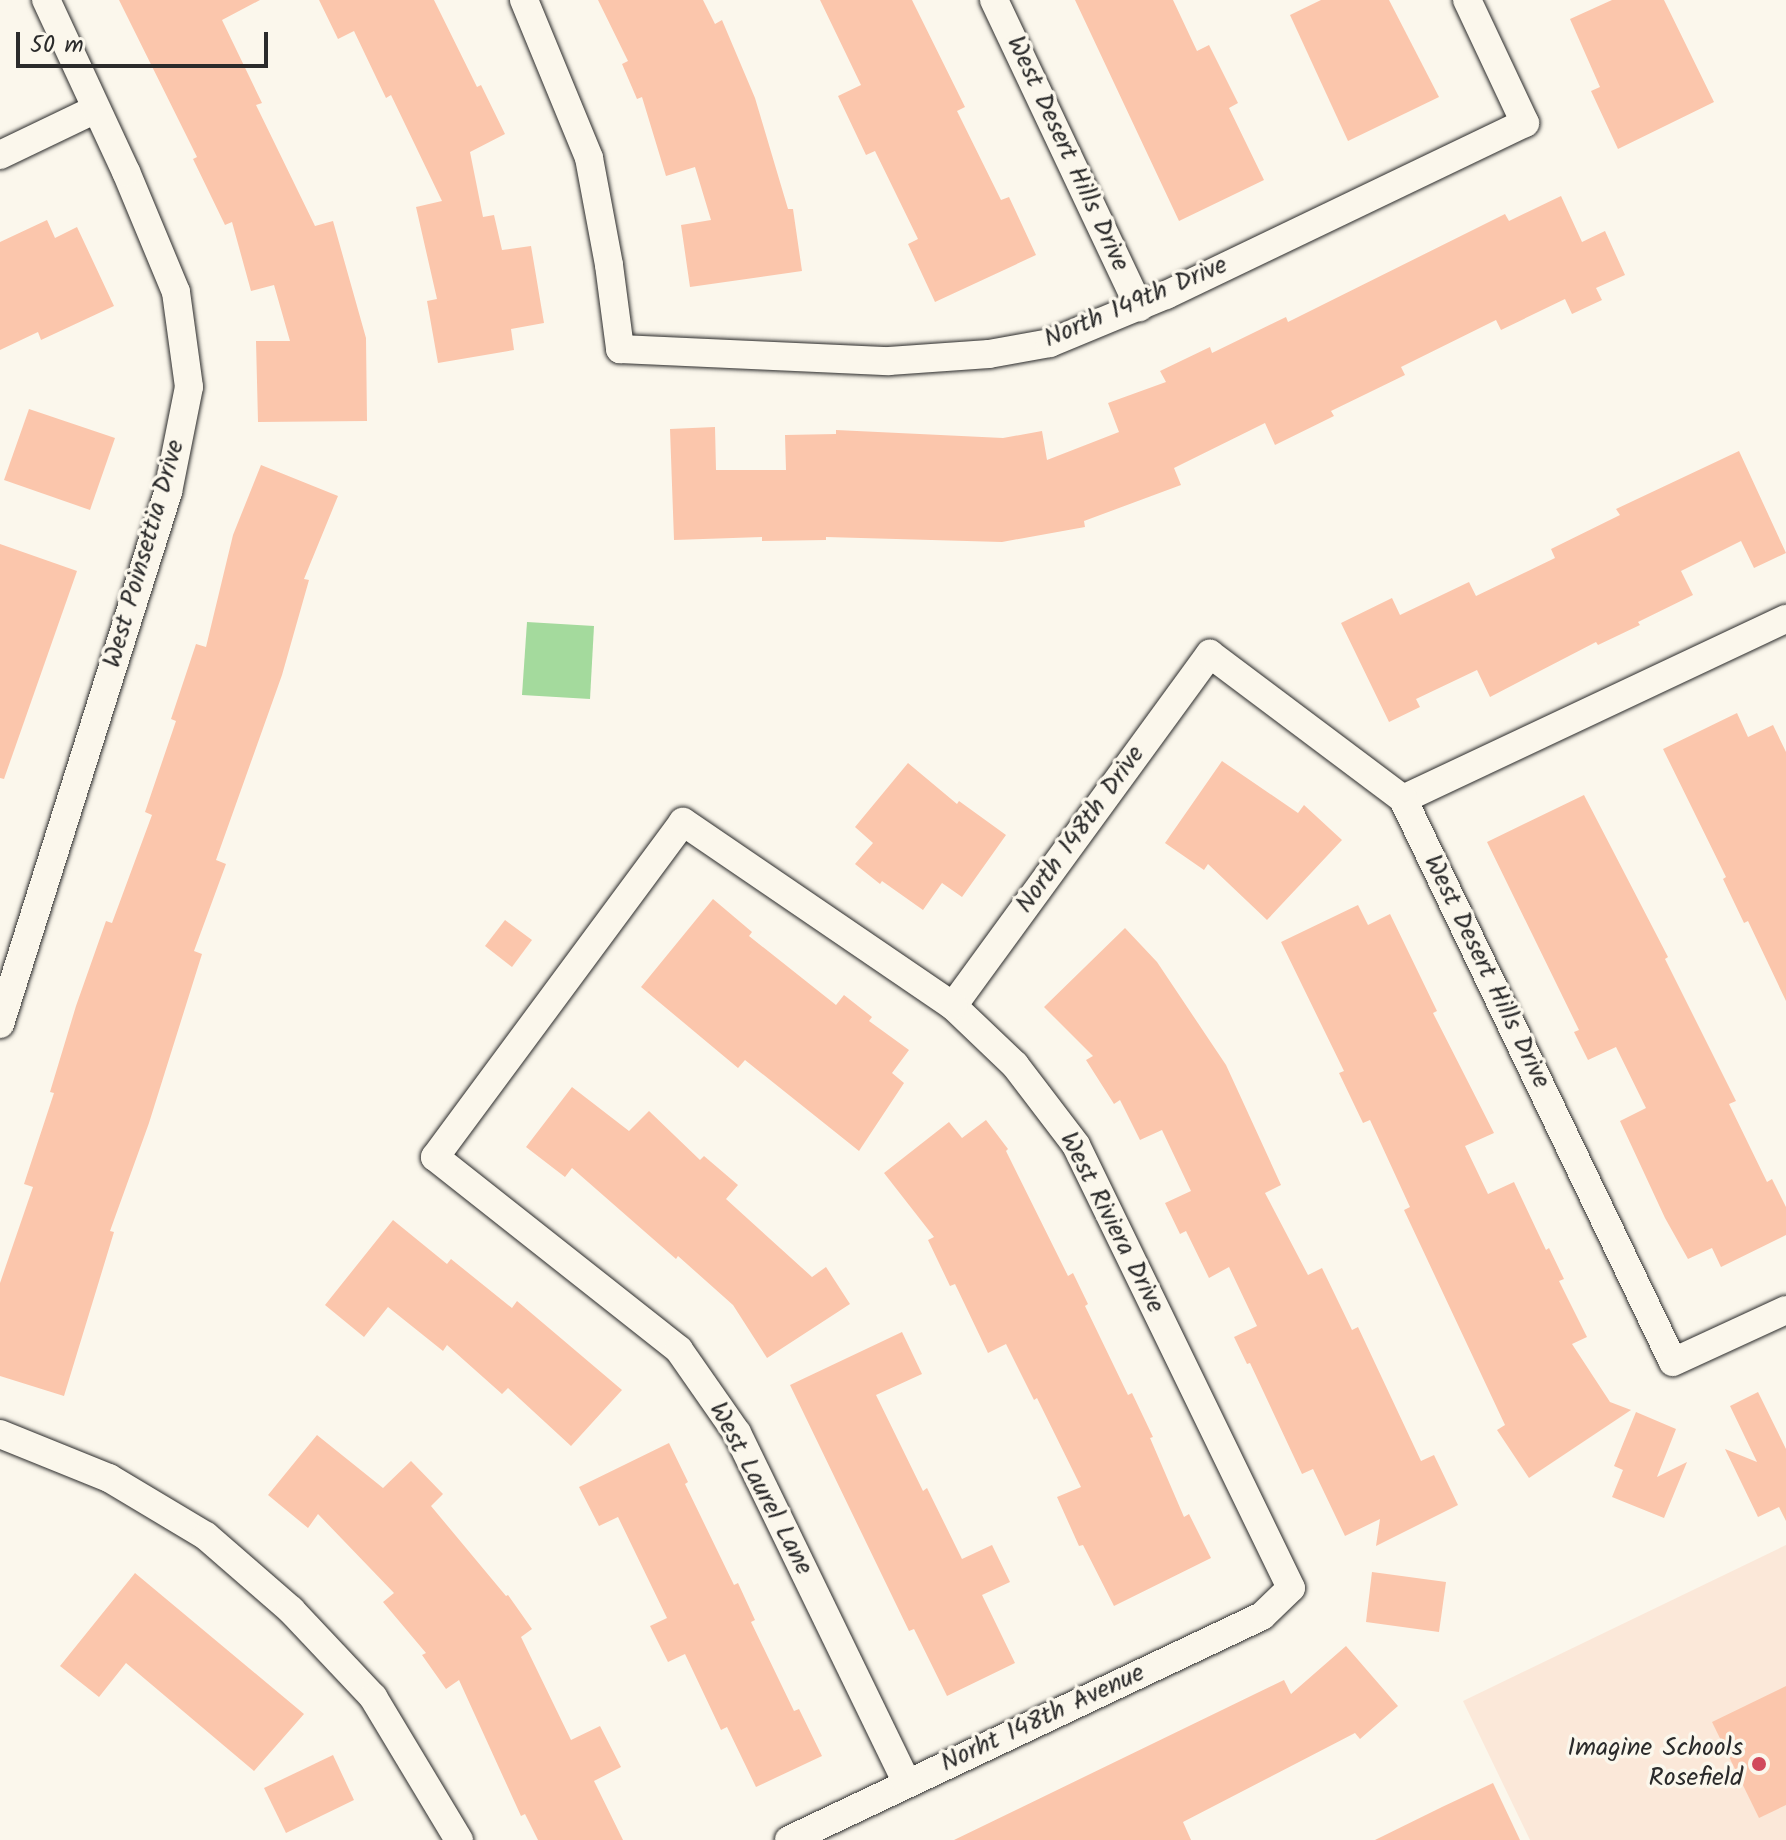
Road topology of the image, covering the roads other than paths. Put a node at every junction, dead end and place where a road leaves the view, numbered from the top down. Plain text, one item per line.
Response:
1 (46, 0) edge
2 (524, 0) edge
3 (994, 0) edge
4 (1467, 0) edge
5 (96, 109) junction
6 (0, 155) edge
7 (1139, 307) junction
8 (1786, 619) edge
9 (1210, 654) joint
10 (1403, 799) junction
11 (953, 1006) junction
12 (0, 1024) edge
13 (435, 1157) joint
14 (1786, 1310) edge
15 (0, 1434) edge
16 (1291, 1588) joint
17 (907, 1783) junction
18 (459, 1840) edge
19 (789, 1840) edge

1 - 5 street, West Poinsettia Drive
2 - 7 street, North 149th Drive
3 - 7 street, West Desert Hills Drive
4 - 7 street, North 149th Drive
5 - 6 street
5 - 12 street, West Poinsettia Drive
8 - 10 street
9 - 10 street, West Desert Hills Drive
9 - 11 street, North 148th Drive
10 - 14 street, West Desert Hills Drive
11 - 13 street, West Riviera Drive
11 - 16 street, West Riviera Drive
13 - 17 street, West Laurel Lane
15 - 18 street
16 - 17 street, Norht 148th Avenue
17 - 19 street, Norht 148th Avenue

